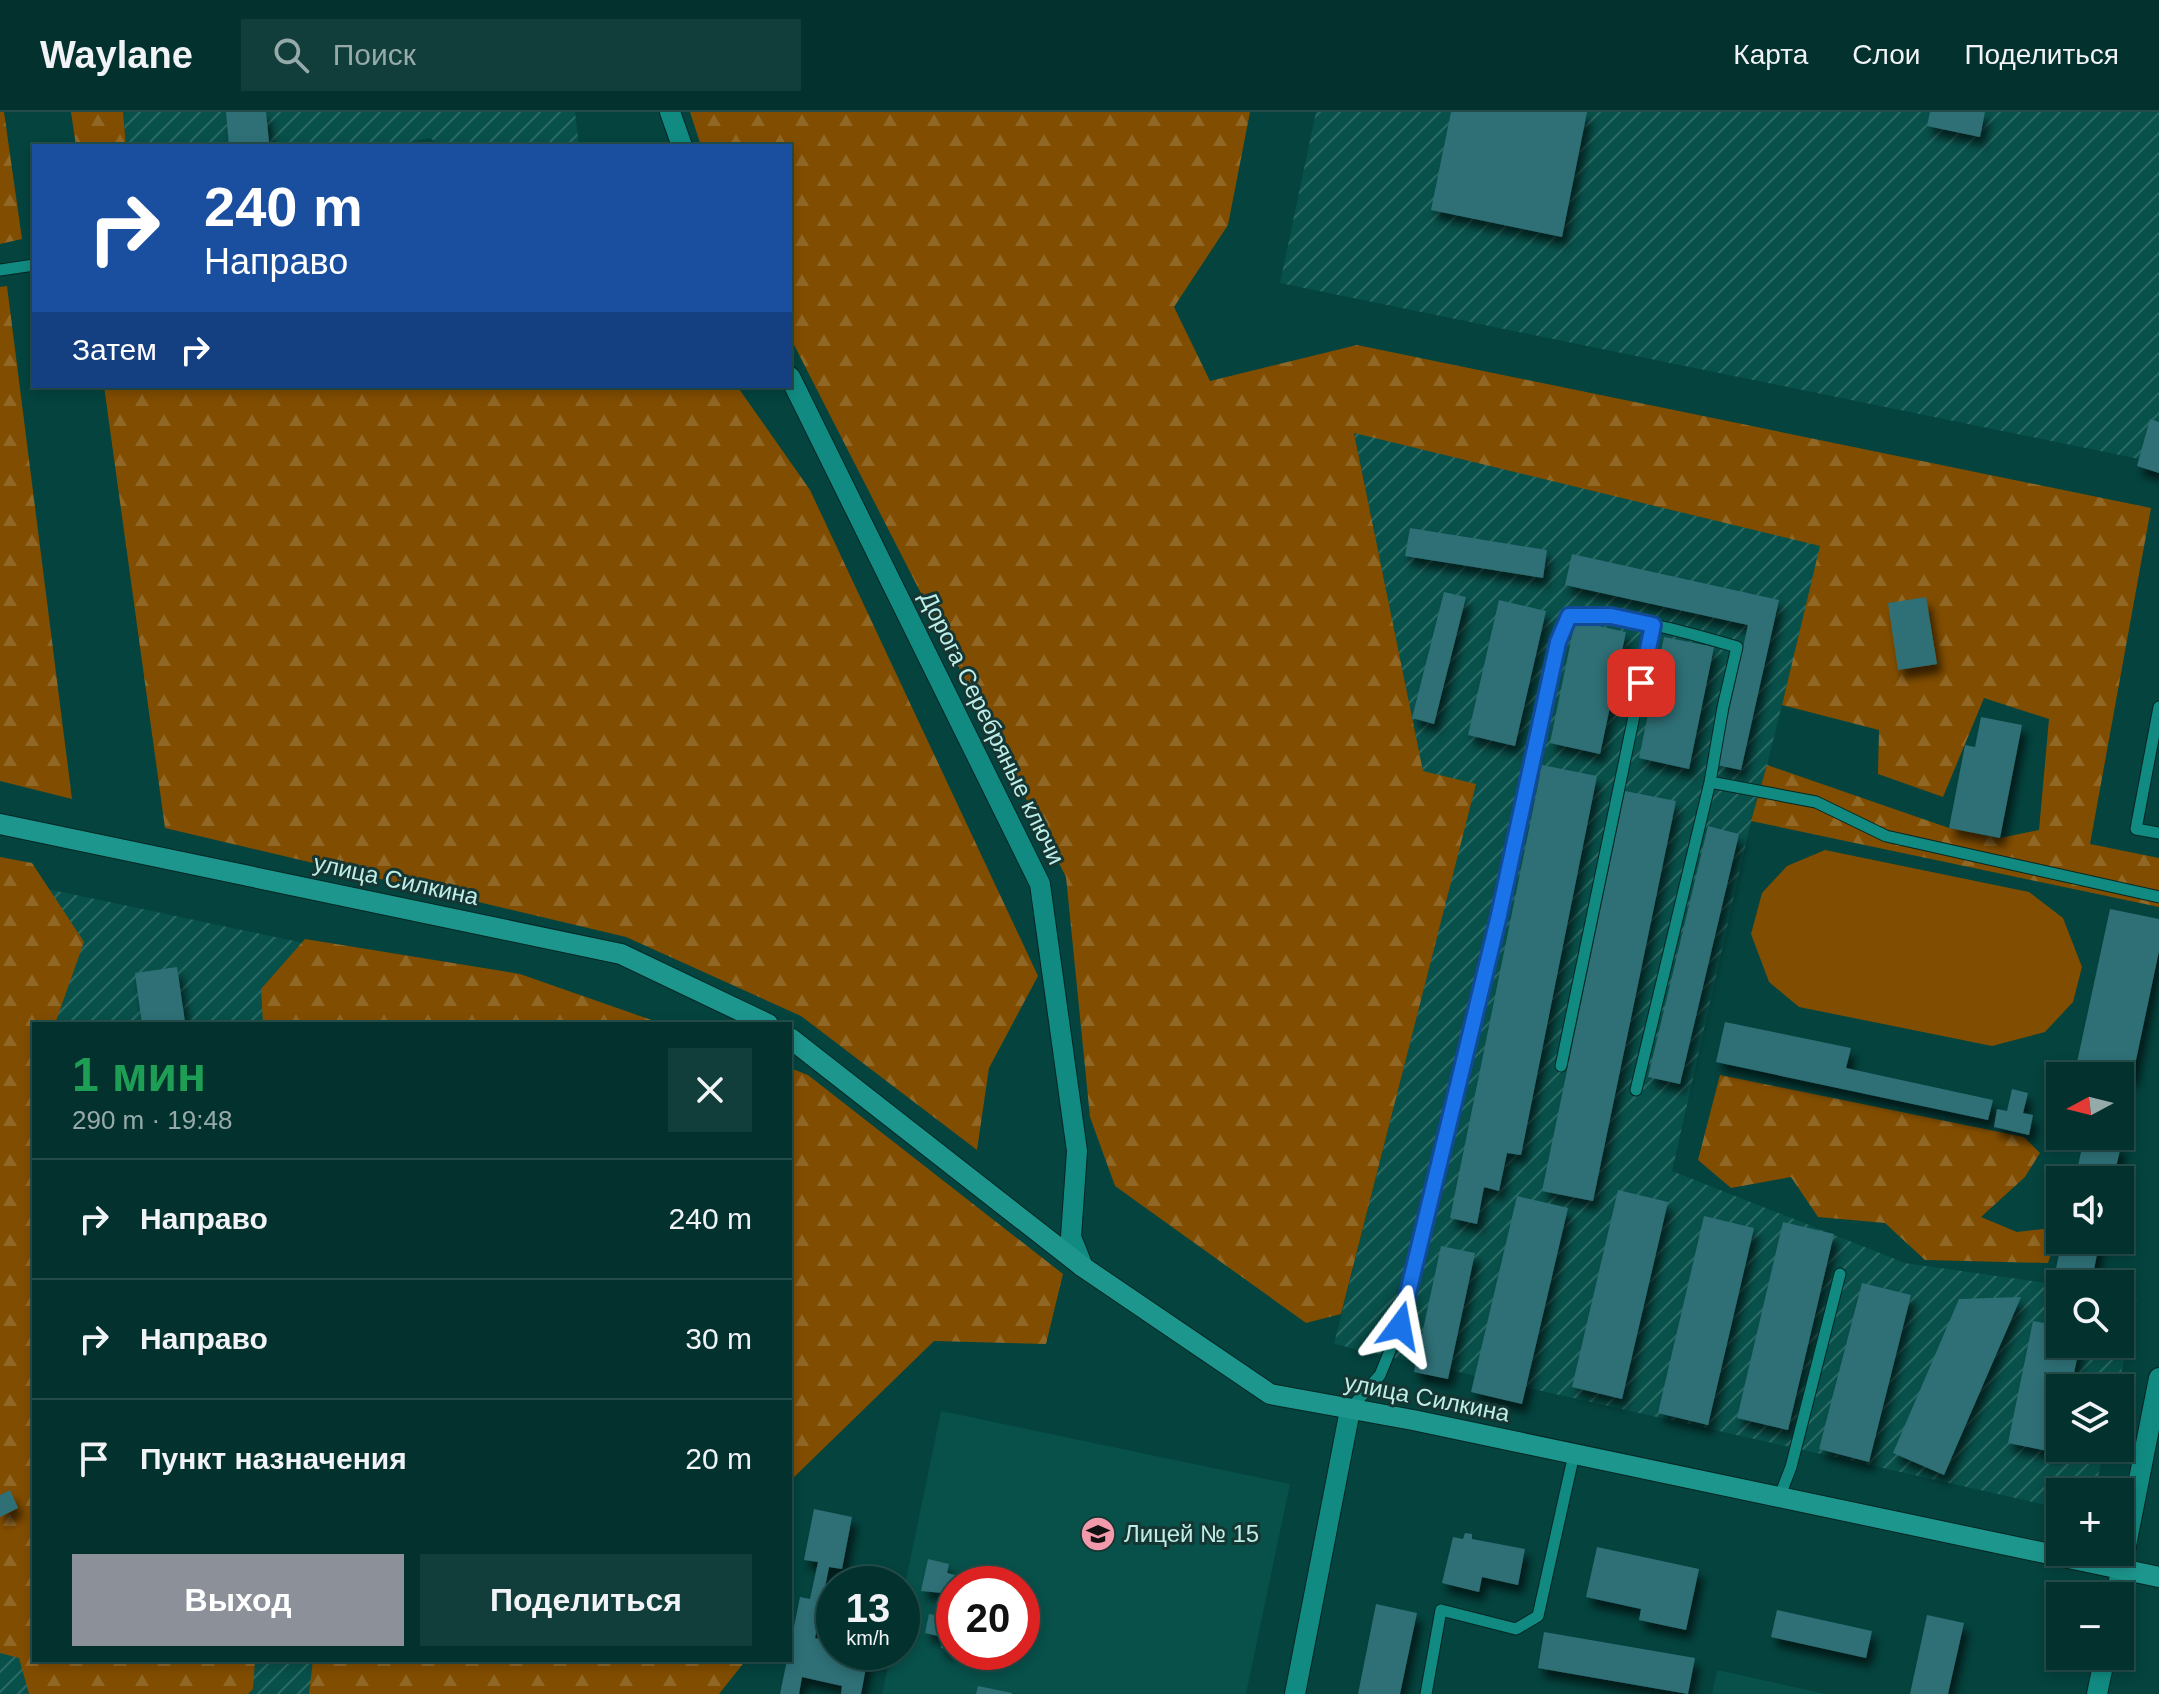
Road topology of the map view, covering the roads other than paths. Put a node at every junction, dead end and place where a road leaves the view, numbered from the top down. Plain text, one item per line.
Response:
1 (670, 112) edge
2 (681, 144) edge
3 (32, 265) edge
4 (0, 270) edge
5 (792, 381) edge
6 (1653, 625) junction
7 (2159, 707) edge
8 (1710, 782) junction
9 (0, 824) edge
10 (2159, 833) edge
11 (2159, 897) edge
12 (764, 1022) edge
13 (792, 1040) edge
14 (1561, 1066) dead end
15 (1636, 1090) dead end
16 (1083, 1267) junction
17 (1840, 1274) dead end
18 (2159, 1382) edge
19 (1350, 1410) junction
20 (1574, 1454) junction
21 (1779, 1498) junction
22 (2120, 1569) junction
23 (2159, 1577) edge
24 (2118, 1582) edge
25 (2102, 1670) edge
26 (1295, 1694) edge
27 (1426, 1694) edge
28 (2097, 1694) edge

1 - 2 street
3 - 4 lane
5 - 16 street, Дорога Серебряные ключи
6 - 8 lane
6 - 14 lane
6 - 19 lane
7 - 10 lane
8 - 11 lane
8 - 15 lane
9 - 12 main road, улица Силкина
13 - 16 main road, улица Силкина
16 - 19 main road, улица Силкина
17 - 21 lane
18 - 22 street
19 - 20 main road, улица Силкина
19 - 26 street
20 - 21 main road, улица Силкина
20 - 27 lane
21 - 22 main road, улица Силкина
22 - 23 main road, улица Силкина
22 - 24 street
25 - 28 street

